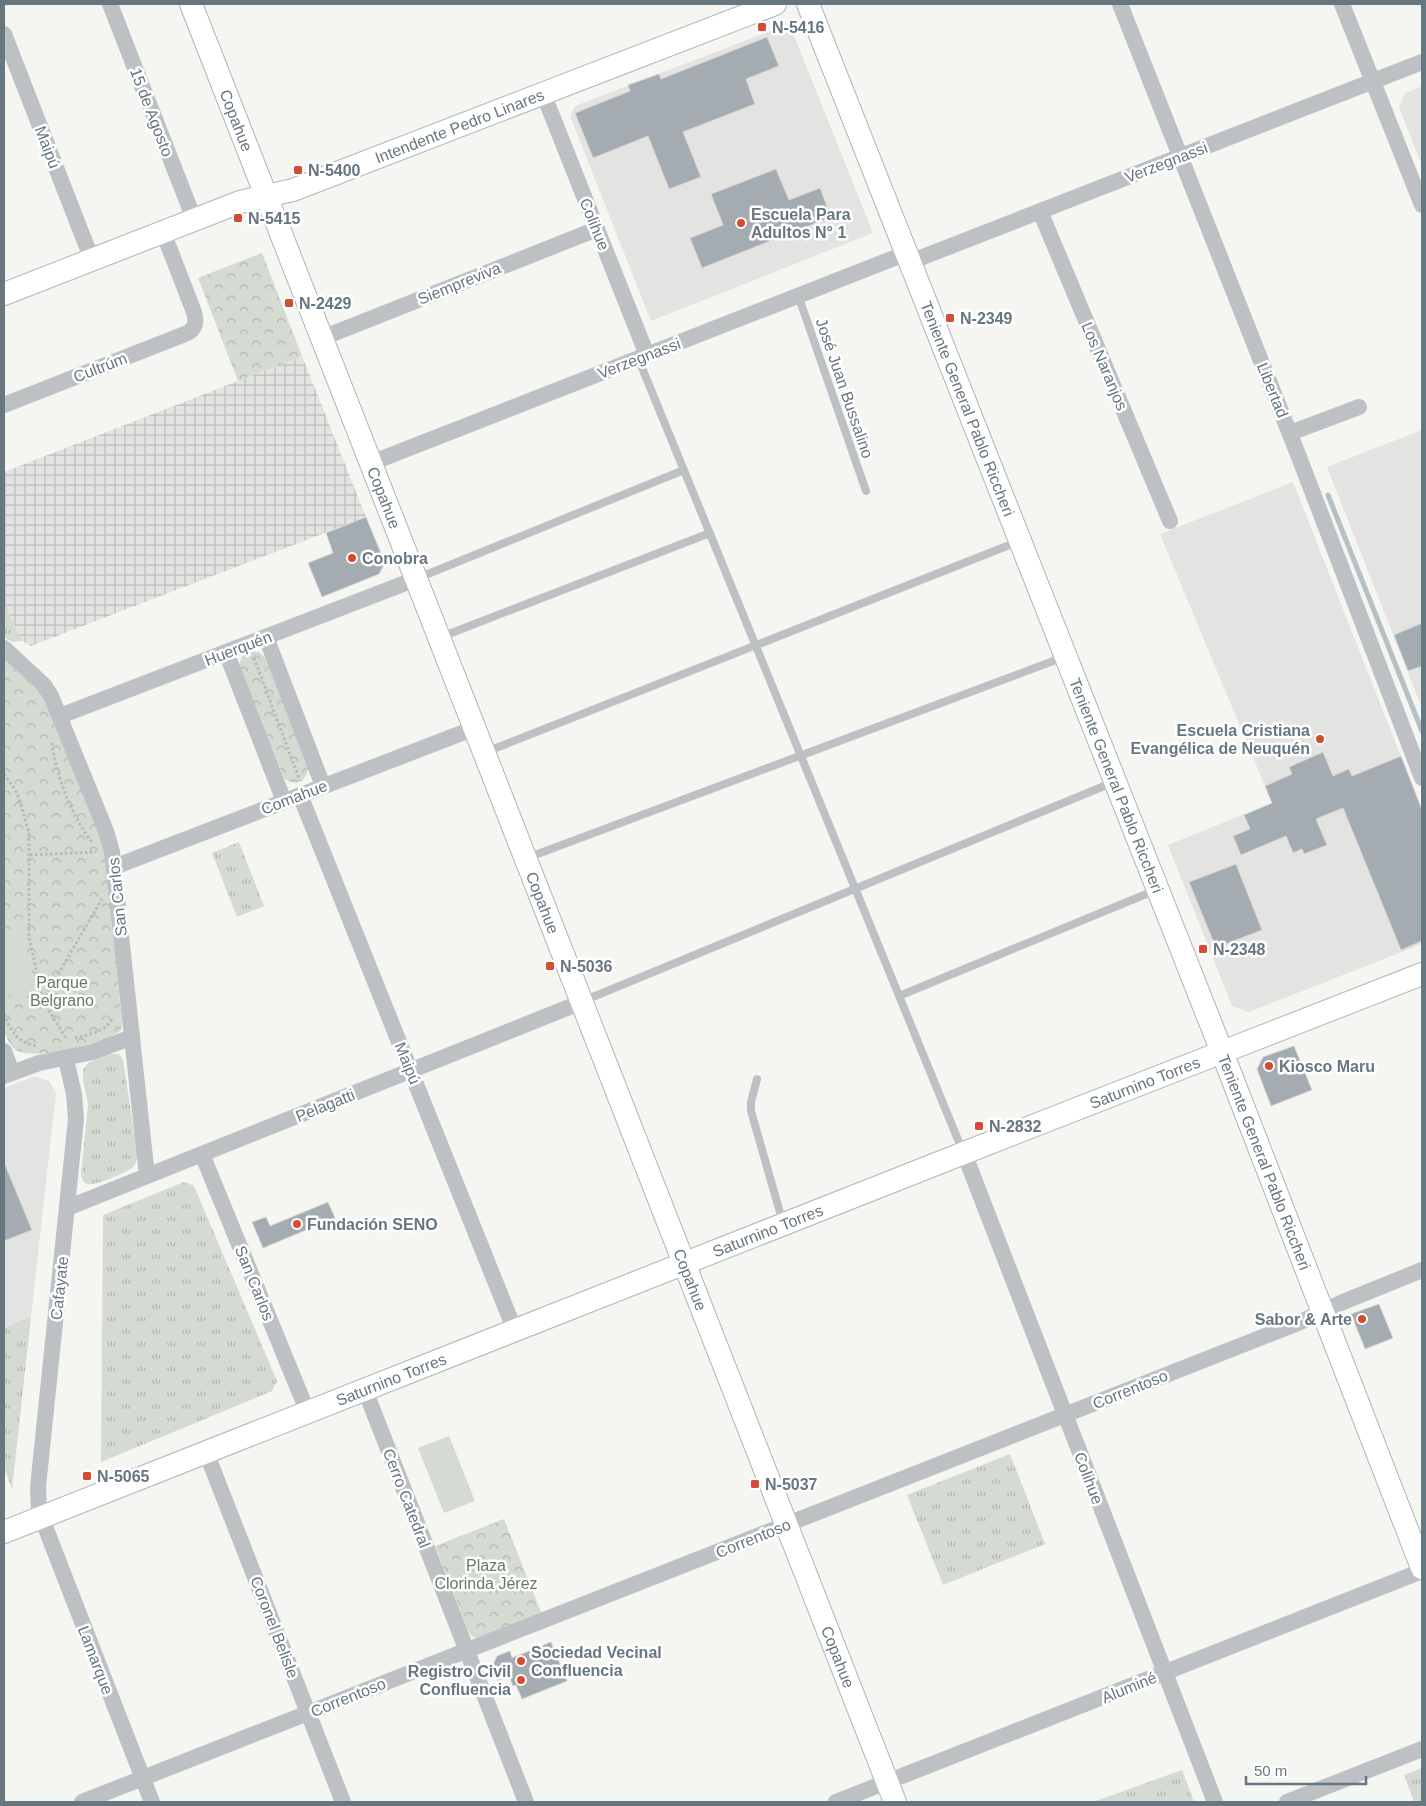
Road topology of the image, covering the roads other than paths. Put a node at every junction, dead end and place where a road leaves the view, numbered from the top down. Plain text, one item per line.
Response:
1 (110, 4) edge
2 (191, 4) edge
3 (775, 4) edge
4 (808, 4) edge
5 (1120, 4) edge
6 (1342, 4) edge
7 (4, 34) edge
8 (1422, 62) edge
9 (1373, 81) junction
10 (542, 93) junction
11 (1180, 156) junction
12 (266, 196) junction
13 (1422, 205) edge
14 (1040, 211) junction
15 (194, 220) junction
16 (597, 229) junction
17 (163, 232) junction
18 (908, 257) junction
19 (92, 260) junction
20 (4, 294) edge
21 (798, 295) junction
22 (322, 338) junction
23 (642, 356) junction
24 (4, 405) edge
25 (1359, 407) dead end
26 (1290, 433) junction
27 (371, 463) junction
28 (684, 470) junction
29 (866, 491) dead end
30 (1170, 520) dead end
31 (710, 533) junction
32 (1020, 541) junction
33 (416, 579) junction
34 (266, 637) junction
35 (440, 638) junction
36 (756, 646) junction
37 (4, 648) edge
38 (226, 652) junction
39 (1066, 656) junction
40 (60, 716) junction
41 (475, 728) junction
42 (484, 753) junction
43 (801, 755) junction
44 (1422, 778) edge
45 (1116, 782) junction
46 (323, 786) junction
47 (300, 789) junction
48 (284, 802) junction
49 (526, 858) junction
50 (114, 866) junction
51 (856, 889) junction
52 (1158, 889) junction
53 (1422, 974) edge
54 (899, 996) junction
55 (582, 1002) junction
56 (132, 1037) junction
57 (4, 1051) edge
58 (1222, 1052) junction
59 (66, 1059) junction
60 (411, 1070) junction
61 (8, 1074) edge
62 (757, 1080) dead end
63 (964, 1153) junction
64 (202, 1154) junction
65 (147, 1176) junction
66 (67, 1208) junction
67 (784, 1225) junction
68 (685, 1264) junction
69 (1422, 1270) edge
70 (1323, 1311) junction
71 (516, 1331) junction
72 (365, 1390) junction
73 (308, 1412) junction
74 (1065, 1415) junction
75 (206, 1452) junction
76 (40, 1518) junction
77 (787, 1524) junction
78 (4, 1532) edge
79 (1422, 1570) edge
80 (467, 1651) junction
81 (1165, 1672) junction
82 (308, 1713) junction
83 (1422, 1749) edge
84 (143, 1778) junction
85 (891, 1792) edge
86 (82, 1802) edge
87 (152, 1802) edge
88 (343, 1802) edge
89 (526, 1802) edge
90 (836, 1802) edge
91 (1215, 1802) edge
92 (1287, 1802) edge

1 - 15 street, 15 de Agosto
2 - 12 street, Copahue
3 - 10 street, Intendente Pedro Linares
4 - 18 street, Teniente General Pablo Riccheri
5 - 11 street, Libertad
6 - 9 street
7 - 19 street, Maipú
8 - 9 street, Verzegnassi
9 - 11 street, Verzegnassi
9 - 13 street
10 - 12 street, Intendente Pedro Linares
10 - 16 street, Colihue
11 - 14 street, Verzegnassi
11 - 26 street, Libertad
12 - 15 street, Intendente Pedro Linares
12 - 22 street, Copahue
14 - 18 street, Verzegnassi
14 - 30 street, Los Naranjos
15 - 17 street, Intendente Pedro Linares
16 - 22 street, Siempreviva
16 - 23 street, Colihue
17 - 19 street, Intendente Pedro Linares
17 - 24 street, Cultrúm
18 - 21 street, Verzegnassi
18 - 32 street, Teniente General Pablo Riccheri
19 - 20 street, Intendente Pedro Linares
21 - 23 street, Verzegnassi
21 - 29 lane, José Juan Bussalino
22 - 27 street, Copahue
23 - 27 street, Verzegnassi
23 - 28 lane
25 - 26 street
26 - 44 street, Libertad
27 - 33 street, Copahue
28 - 31 lane
28 - 33 lane
31 - 35 lane
31 - 36 lane
32 - 36 lane
32 - 39 street, Teniente General Pablo Riccheri
33 - 34 street, Huerquén
33 - 35 street, Copahue
34 - 38 street, Huerquén
34 - 46 street
35 - 41 street, Copahue
36 - 42 lane
36 - 43 lane
37 - 40 street, San Carlos
38 - 40 street, Huerquén
38 - 48 street
39 - 43 lane
39 - 45 street, Teniente General Pablo Riccheri
40 - 50 street, San Carlos
41 - 42 street, Copahue
41 - 46 street, Comahue
42 - 49 street, Copahue
43 - 49 lane
43 - 51 lane
45 - 51 lane
45 - 52 street, Teniente General Pablo Riccheri
46 - 47 street, Comahue
47 - 48 street, Comahue
47 - 60 street, Maipú
48 - 50 street, Comahue
49 - 55 street, Copahue
50 - 56 street, San Carlos
51 - 54 lane
51 - 55 lane
52 - 54 lane
52 - 58 street, Teniente General Pablo Riccheri
53 - 58 street, Saturnino Torres
54 - 63 lane
55 - 60 street, Pelagatti
55 - 68 street, Copahue
56 - 59 street
56 - 65 street, San Carlos
57 - 61 street
58 - 63 street, Saturnino Torres
58 - 70 street, Teniente General Pablo Riccheri
59 - 61 street
59 - 66 street, Cafayate
60 - 64 street, Pelagatti
60 - 71 street, Maipú
62 - 67 lane
63 - 67 street, Saturnino Torres
63 - 74 street, Colihue
64 - 65 street, Pelagatti
64 - 73 street, San Carlos
65 - 66 street, Pelagatti
66 - 76 street, Cafayate
67 - 68 street, Saturnino Torres
68 - 71 street, Saturnino Torres
68 - 77 street, Copahue
69 - 70 street, Correntoso
70 - 74 street, Correntoso
70 - 79 street, Teniente General Pablo Riccheri
71 - 72 street, Saturnino Torres
72 - 73 street, Saturnino Torres
72 - 80 street, Cerro Catedral
73 - 75 street, Saturnino Torres
74 - 77 street, Correntoso
74 - 81 street, Colihue
75 - 76 street, Saturnino Torres
75 - 82 street, Coronel Belisle
76 - 78 street, Saturnino Torres
76 - 84 street, Lamarque
77 - 80 street, Correntoso
77 - 85 street, Copahue
79 - 81 street, Aluminé
80 - 82 street, Correntoso
80 - 89 street, Cerro Catedral
81 - 85 street, Aluminé
81 - 91 street, Colihue
82 - 84 street, Correntoso
82 - 88 street, Coronel Belisle
83 - 92 street
84 - 86 street, Correntoso
84 - 87 street, Lamarque
85 - 90 street, Aluminé

